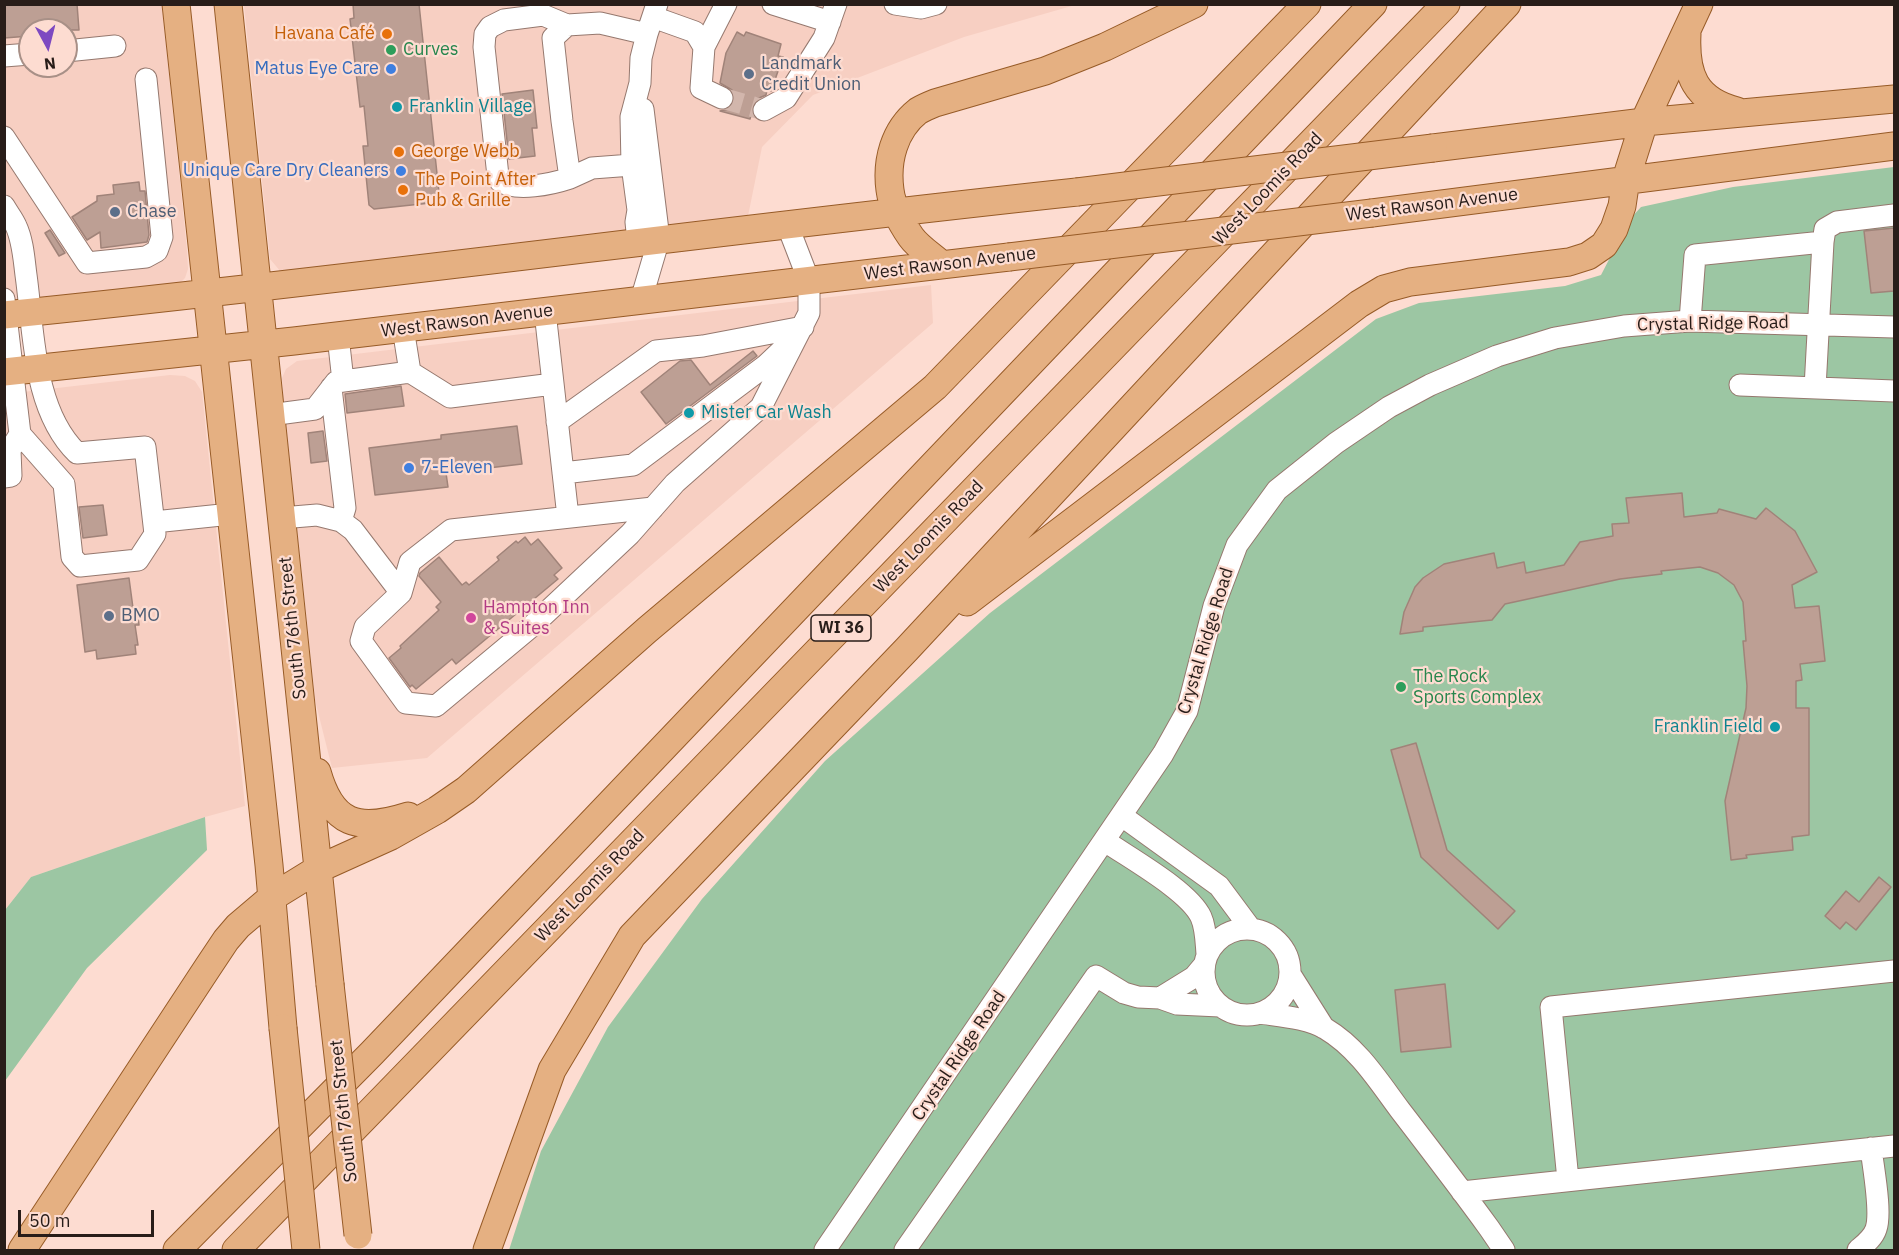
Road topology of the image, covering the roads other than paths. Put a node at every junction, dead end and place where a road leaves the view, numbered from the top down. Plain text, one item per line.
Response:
1 (176, 4) edge
2 (228, 4) edge
3 (726, 4) edge
4 (773, 4) edge
5 (895, 4) edge
6 (936, 4) edge
7 (1194, 4) edge
8 (1307, 4) edge
9 (1373, 4) edge
10 (1446, 4) edge
11 (1507, 4) edge
12 (1699, 4) edge
13 (833, 13) edge
14 (652, 19) edge
15 (567, 25) junction
16 (1687, 31) junction
17 (114, 46) dead end
18 (704, 47) junction
19 (78, 50) edge
20 (146, 79) dead end
21 (640, 83) junction
22 (722, 98) tunnel mouth
23 (1894, 99) edge
24 (764, 110) dead end
25 (1741, 112) junction
26 (1644, 122) junction
27 (4, 137) edge
28 (1894, 146) edge
29 (632, 165) junction
30 (570, 178) junction
31 (1626, 179) junction
32 (4, 206) edge
33 (897, 211) junction
34 (1894, 215) edge
35 (787, 224) junction
36 (648, 241) junction
37 (1823, 242) junction
38 (942, 265) junction
39 (808, 281) junction
40 (258, 287) junction
41 (207, 294) junction
42 (641, 300) junction
43 (12, 310) edge
44 (545, 312) junction
45 (1690, 321) junction
46 (1818, 324) junction
47 (1894, 327) edge
48 (403, 328) junction
49 (802, 330) junction
50 (338, 336) junction
51 (262, 345) junction
52 (213, 350) junction
53 (18, 371) edge
54 (410, 372) junction
55 (337, 384) junction
56 (553, 384) junction
57 (1740, 385) dead end
58 (1815, 388) junction
59 (1894, 392) edge
60 (270, 415) junction
61 (557, 422) junction
62 (20, 434) junction
63 (76, 453) junction
64 (563, 473) junction
65 (4, 477) edge
66 (64, 484) junction
67 (653, 508) junction
68 (231, 514) junction
69 (568, 517) junction
70 (281, 518) junction
71 (340, 521) junction
72 (154, 528) junction
73 (401, 593) junction
74 (907, 649) junction
75 (303, 724) junction
76 (466, 790) junction
77 (1122, 816) junction
78 (1106, 841) junction
79 (318, 869) junction
80 (271, 898) junction
81 (1251, 929) junction
82 (1206, 960) junction
83 (1894, 971) edge
84 (1290, 974) junction
85 (1160, 998) junction
86 (1220, 1006) junction
87 (1260, 1013) junction
88 (1324, 1028) junction
89 (1894, 1146) edge
90 (1871, 1148) junction
91 (1568, 1180) junction
92 (1462, 1192) junction
93 (359, 1243) edge
94 (22, 1251) edge
95 (177, 1251) edge
96 (236, 1251) edge
97 (306, 1251) edge
98 (487, 1251) edge
99 (825, 1251) edge
100 (905, 1251) edge
101 (1504, 1251) edge
102 (1858, 1251) edge

1 - 41 main road
2 - 40 main road, South 76th Street
3 - 18 street
4 - 13 street
5 - 6 street
7 - 33 main road
8 - 76 main road
9 - 95 main road, WI 36
10 - 96 main road, West Loomis Road / WI 36
11 - 74 main road
12 - 16 main road
13 - 24 street
14 - 15 street
14 - 18 street
14 - 21 street
15 - 30 street
15 - 30 street
16 - 25 main road
16 - 26 main road
17 - 19 street
18 - 22 street
20 - 27 street
21 - 29 street
21 - 36 street
23 - 25 main road
25 - 26 main road
26 - 31 main road
26 - 33 main road, bridge
28 - 31 main road, West Rawson Avenue
29 - 30 street
29 - 36 street
31 - 38 main road, West Rawson Avenue, bridge
31 - 74 main road
32 - 43 street
33 - 35 main road
33 - 38 main road
34 - 37 street
35 - 36 main road
35 - 39 street
36 - 40 main road
36 - 42 street
37 - 45 street
37 - 46 street
38 - 39 main road, West Rawson Avenue
39 - 42 main road, West Rawson Avenue
39 - 49 street
40 - 41 main road
40 - 51 main road, South 76th Street
41 - 43 main road
41 - 52 main road
42 - 44 main road, West Rawson Avenue
43 - 53 street
44 - 48 main road, West Rawson Avenue
44 - 56 street
45 - 46 street, Crystal Ridge Road
45 - 77 street, Crystal Ridge Road
46 - 47 street, Crystal Ridge Road
46 - 58 street
48 - 50 main road, West Rawson Avenue
48 - 54 street
49 - 61 street
49 - 64 street
49 - 67 street
50 - 51 main road, West Rawson Avenue
50 - 55 street
51 - 52 main road, West Rawson Avenue
51 - 60 main road, South 76th Street
52 - 53 main road, West Rawson Avenue
52 - 68 main road
53 - 62 street
53 - 63 street
54 - 55 street
54 - 56 street
55 - 60 street
55 - 71 street
56 - 61 street
57 - 58 street
58 - 59 street
60 - 70 main road, South 76th Street
61 - 64 street
62 - 65 street
62 - 66 street
63 - 66 street
63 - 72 street
64 - 69 street
66 - 72 street
67 - 69 street
67 - 73 street
68 - 72 street
68 - 80 main road
69 - 73 street
70 - 71 street
70 - 75 main road, South 76th Street
71 - 73 street
74 - 98 main road
75 - 76 main road
75 - 79 main road, South 76th Street
76 - 79 main road
77 - 78 street, Crystal Ridge Road
77 - 81 street
78 - 82 street
78 - 99 street, Crystal Ridge Road
79 - 80 main road
79 - 93 main road, South 76th Street, bridge
80 - 94 main road
80 - 97 main road, bridge
81 - 82 street
81 - 84 street
82 - 85 street
82 - 86 street
83 - 91 street
84 - 87 street
84 - 88 street
85 - 86 street
85 - 100 street
86 - 87 street
87 - 88 street
88 - 92 street
89 - 90 street
90 - 91 street
90 - 102 street
91 - 92 street
92 - 101 street

